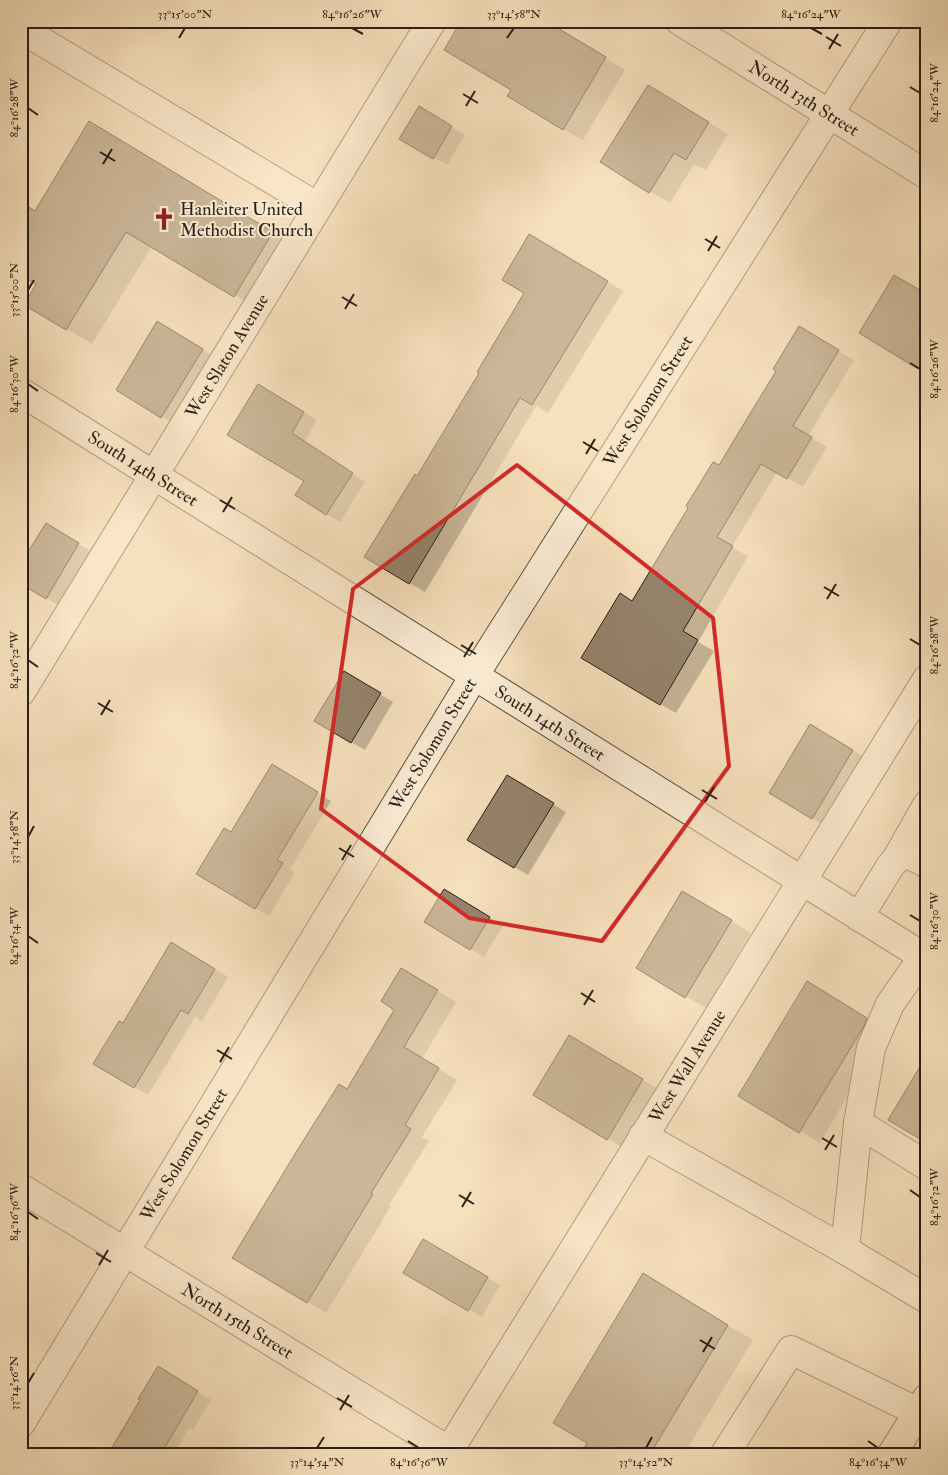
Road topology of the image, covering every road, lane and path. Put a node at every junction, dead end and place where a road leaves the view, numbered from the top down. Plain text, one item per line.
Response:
1 (432, 21) edge
2 (888, 21) edge
3 (697, 26) edge
4 (21, 29) edge
5 (830, 115) junction
6 (927, 175) edge
7 (318, 206) junction
8 (21, 392) edge
9 (154, 475) junction
10 (474, 676) junction
11 (927, 678) edge
12 (21, 692) edge
13 (927, 806) edge
14 (897, 858) junction
15 (927, 864) edge
16 (801, 880) junction
17 (860, 916) junction
18 (925, 958) edge
19 (858, 1123) junction
20 (643, 1136) junction
21 (927, 1166) edge
22 (21, 1188) edge
23 (845, 1250) junction
24 (124, 1253) junction
25 (927, 1299) edge
26 (924, 1409) edge
27 (21, 1422) edge
28 (450, 1453) edge
29 (725, 1454) edge
30 (892, 1454) edge

1 - 7 street, West Slaton Avenue
2 - 5 street, West Solomon Street
3 - 5 street, North 13th Street
4 - 7 street
5 - 6 street, North 13th Street
5 - 10 street, West Solomon Street
7 - 9 street, West Slaton Avenue
8 - 9 street, South 14th Street
9 - 10 street, South 14th Street
9 - 12 street, West Slaton Avenue
10 - 16 street, South 14th Street
10 - 24 street, West Solomon Street
11 - 16 street, West Wall Avenue
13 - 14 street
14 - 15 street
14 - 17 street
16 - 17 street, South 14th Street
16 - 20 street, West Wall Avenue
17 - 18 street, South 14th Street
18 - 19 street
19 - 21 street
19 - 23 street
20 - 23 street
20 - 28 street, West Wall Avenue
22 - 24 street, North 15th Street
23 - 25 street
24 - 27 street, West Solomon Street
24 - 28 street, North 15th Street
26 - 29 street
26 - 30 main road

